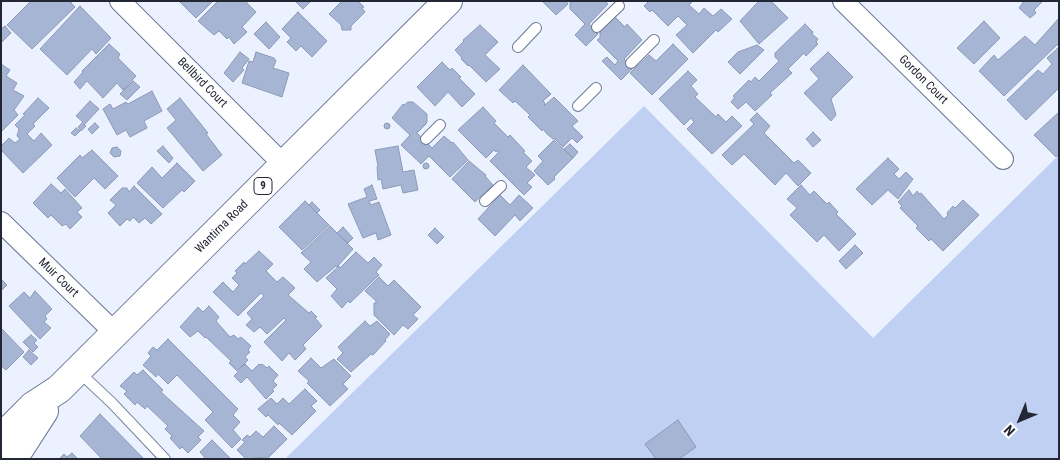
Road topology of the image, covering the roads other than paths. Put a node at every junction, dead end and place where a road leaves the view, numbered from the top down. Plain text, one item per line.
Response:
1 (120, 1) edge
2 (448, 1) edge
3 (843, 1) edge
4 (619, 6) dead end
5 (597, 27) dead end
6 (536, 28) dead end
7 (654, 40) dead end
8 (518, 47) dead end
9 (631, 63) dead end
10 (596, 88) dead end
11 (578, 106) dead end
12 (440, 124) dead end
13 (426, 139) dead end
14 (1003, 159) dead end
15 (284, 165) junction
16 (501, 186) dead end
17 (486, 201) dead end
18 (1, 222) edge
19 (115, 333) junction
20 (68, 380) junction
21 (1, 438) edge
22 (13, 459) edge
23 (166, 459) edge

1 - 15 street, Bellbird Court
2 - 15 main road, Wantirna Road / 9
3 - 14 street, Gordon Court
4 - 5 lane
6 - 8 lane
7 - 9 lane
10 - 11 lane
12 - 13 lane
15 - 19 main road, Wantirna Road / 9
16 - 17 lane
18 - 19 street, Muir Court
19 - 20 main road, Wantirna Road / 9
20 - 21 main road, Wantirna Road / 9
20 - 22 main road, Wantirna Road / 9
20 - 23 lane

